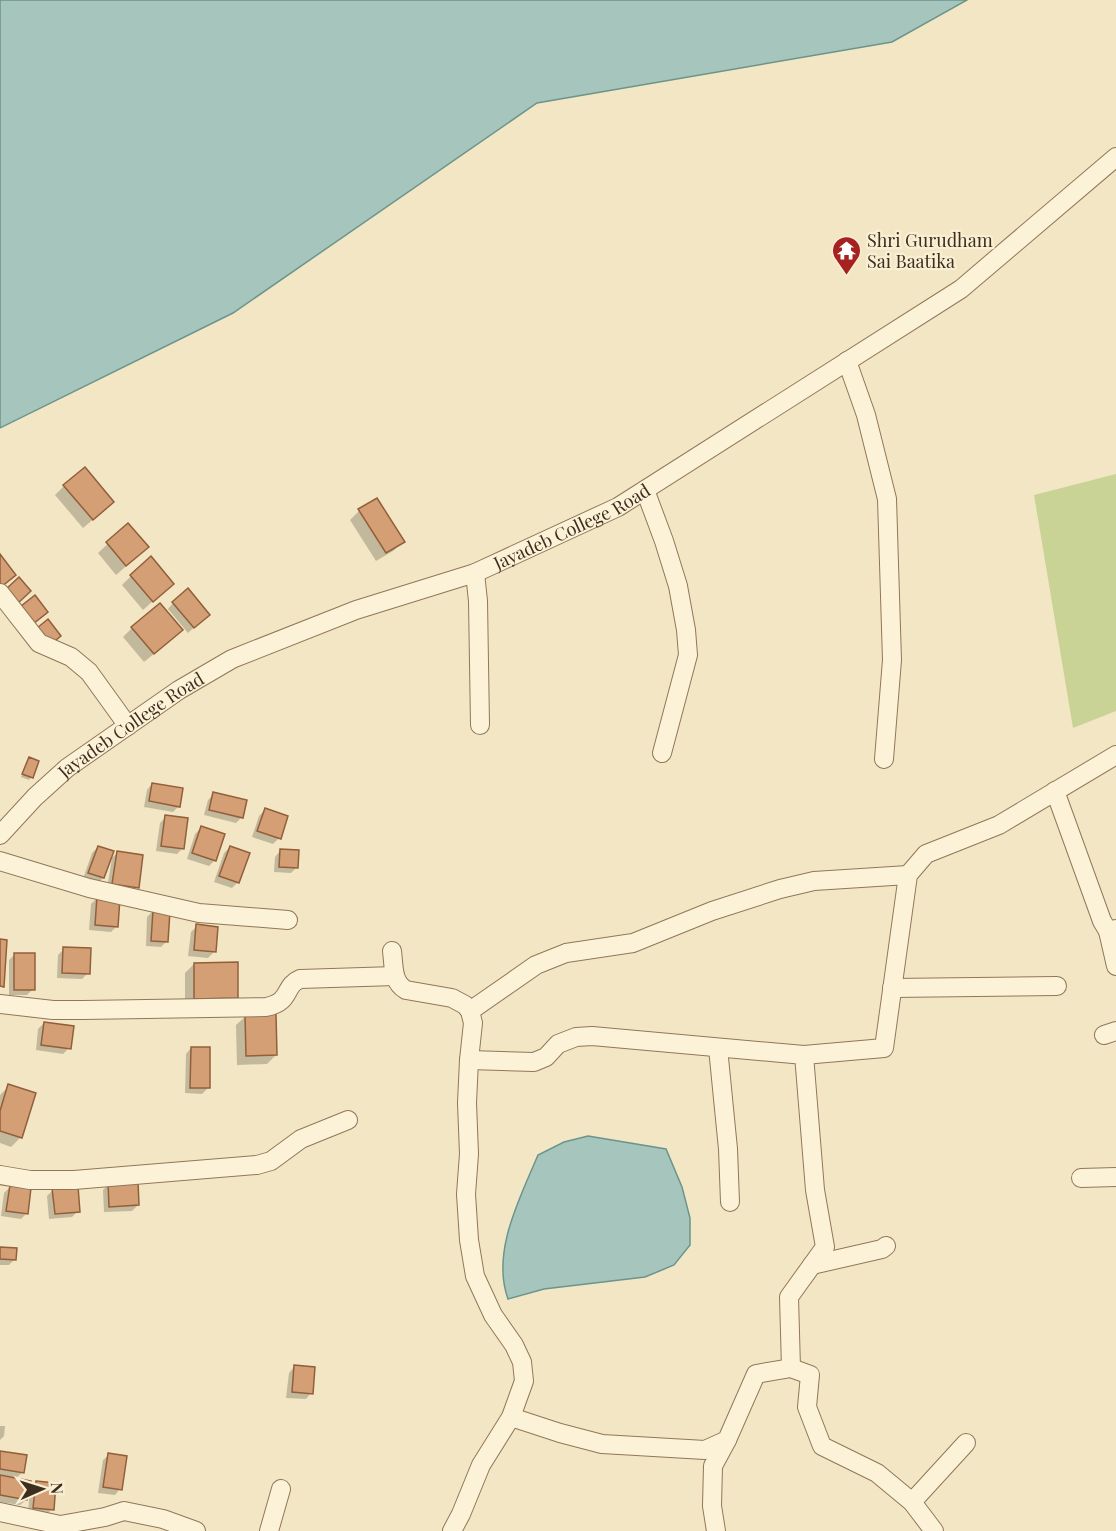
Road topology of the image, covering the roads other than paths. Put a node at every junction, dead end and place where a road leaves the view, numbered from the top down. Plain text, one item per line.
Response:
1 (1116, 157) edge
2 (847, 361) junction
3 (645, 490) junction
4 (475, 573) junction
5 (0, 593) edge
6 (480, 725) dead end
7 (128, 726) junction
8 (662, 753) dead end
9 (1116, 755) edge
10 (884, 759) dead end
11 (1055, 791) junction
12 (0, 835) edge
13 (0, 861) edge
14 (908, 875) junction
15 (288, 920) dead end
16 (1112, 930) edge
17 (392, 951) dead end
18 (1116, 966) edge
19 (395, 976) junction
20 (1057, 986) dead end
21 (892, 988) junction
22 (0, 1004) edge
23 (471, 1011) junction
24 (718, 1048) junction
25 (804, 1055) junction
26 (469, 1060) junction
27 (348, 1120) dead end
28 (0, 1175) edge
29 (1116, 1177) edge
30 (1081, 1178) dead end
31 (730, 1202) dead end
32 (886, 1246) dead end
33 (812, 1265) junction
34 (791, 1368) junction
35 (511, 1417) junction
36 (727, 1440) junction
37 (966, 1443) dead end
38 (280, 1489) dead end
39 (912, 1502) junction
40 (0, 1512) edge
41 (196, 1531) edge
42 (269, 1531) edge
43 (452, 1531) edge
44 (716, 1531) edge
45 (934, 1531) edge

1 - 2 street, Jayadeb College Road
2 - 3 street, Jayadeb College Road
2 - 10 street
3 - 4 street, Jayadeb College Road
3 - 8 street
4 - 6 street
4 - 7 street, Jayadeb College Road
5 - 7 street
7 - 12 street, Jayadeb College Road
9 - 11 street
11 - 14 street
11 - 16 street
13 - 15 street
14 - 21 street
14 - 23 street
16 - 18 street
17 - 19 street
19 - 22 street
19 - 23 street
20 - 21 street
21 - 25 street
23 - 26 street
24 - 25 street
24 - 26 street
24 - 31 street
25 - 33 street
26 - 35 street
27 - 28 street
29 - 30 street
32 - 33 street
33 - 34 street
34 - 36 street
34 - 39 street
35 - 36 street
35 - 43 street
36 - 44 street
37 - 39 street
38 - 42 street
39 - 45 street
40 - 41 street

